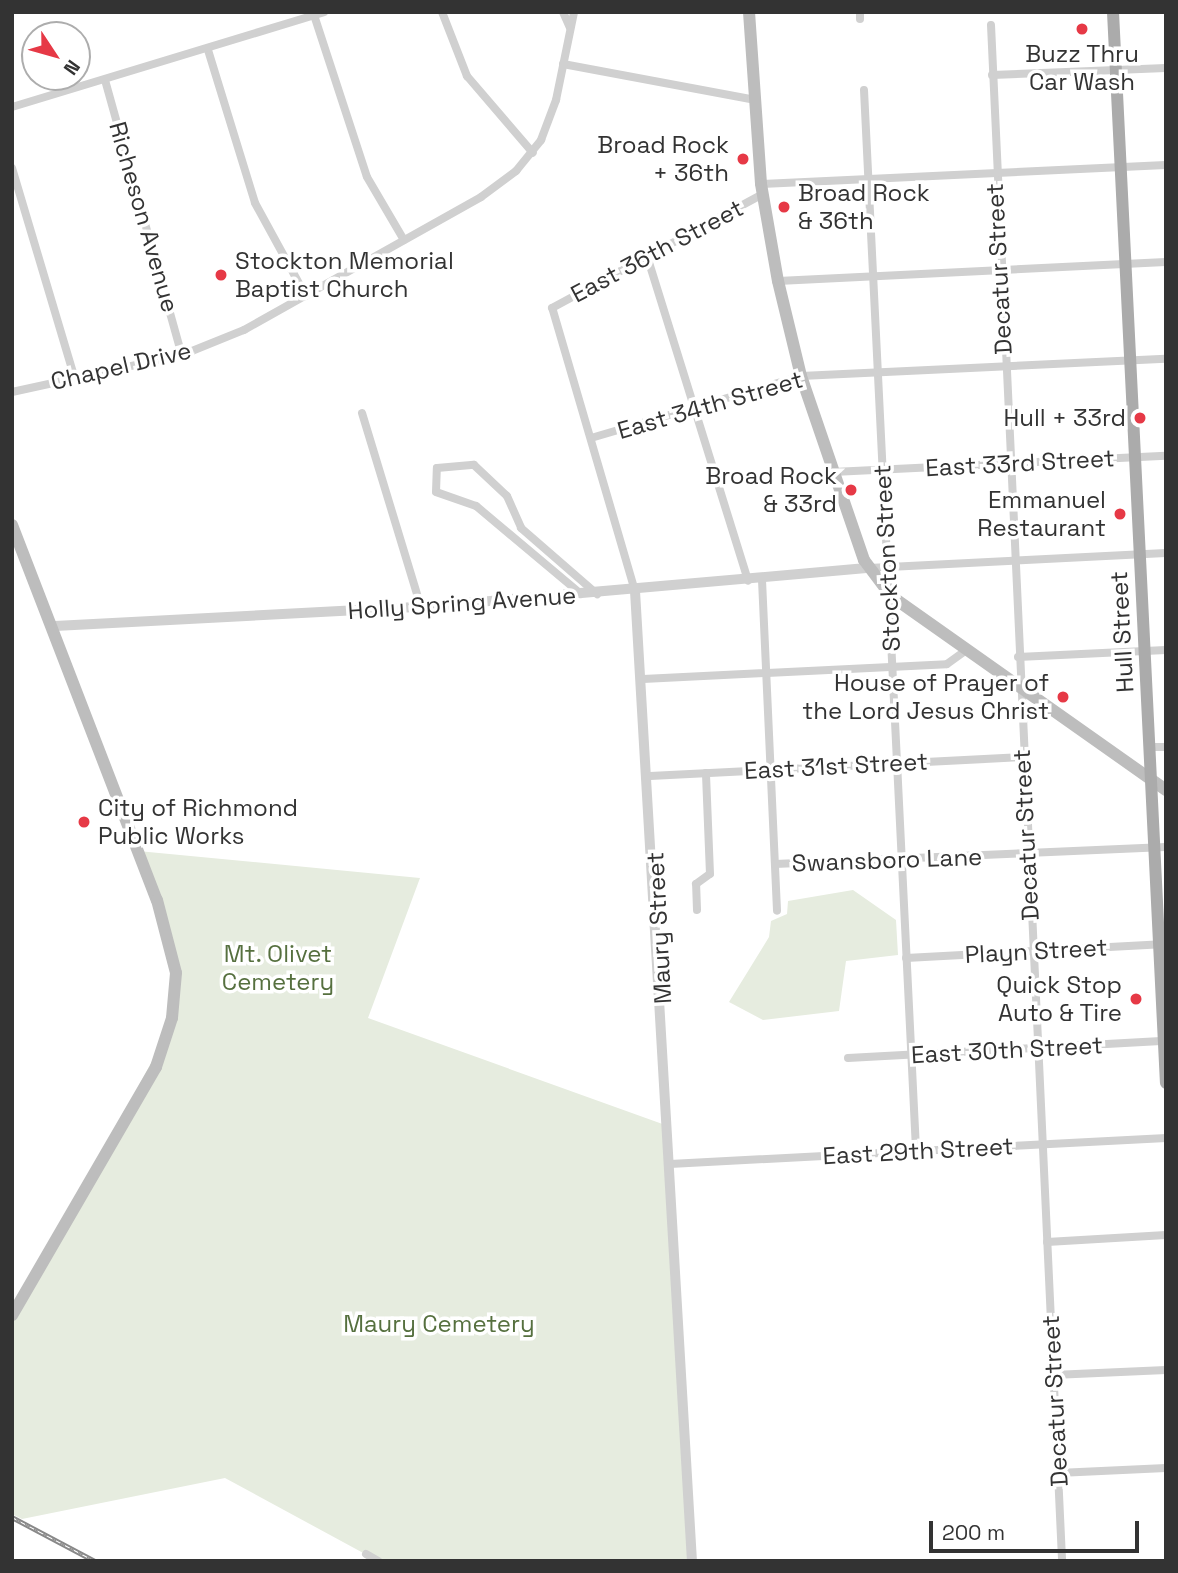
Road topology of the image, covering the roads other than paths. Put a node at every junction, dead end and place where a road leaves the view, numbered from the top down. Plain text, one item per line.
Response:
1 (324, 12) edge
2 (442, 12) edge
3 (563, 12) edge
4 (574, 12) edge
5 (749, 12) edge
6 (1113, 12) edge
7 (314, 15) junction
8 (991, 25) dead end
9 (570, 28) junction
10 (208, 50) junction
11 (563, 64) junction
12 (1166, 68) edge
13 (1116, 71) junction
14 (992, 75) junction
15 (105, 80) junction
16 (864, 90) dead end
17 (757, 100) junction
18 (12, 107) edge
19 (533, 153) junction
20 (1166, 165) edge
21 (1120, 167) junction
22 (12, 168) edge
23 (995, 173) junction
24 (869, 179) junction
25 (762, 189) junction
26 (404, 240) junction
27 (647, 256) junction
28 (1166, 262) edge
29 (1125, 264) junction
30 (999, 270) junction
31 (873, 276) junction
32 (778, 281) junction
33 (306, 296) junction
34 (552, 307) joint
35 (182, 355) junction
36 (1166, 359) edge
37 (1130, 360) junction
38 (1003, 365) junction
39 (878, 373) junction
40 (74, 376) junction
41 (801, 376) junction
42 (12, 392) edge
43 (694, 408) junction
44 (362, 413) dead end
45 (591, 438) junction
46 (1166, 456) edge
47 (1135, 457) junction
48 (1009, 464) junction
49 (883, 470) junction
50 (833, 472) junction
51 (12, 525) edge
52 (1166, 553) edge
53 (1139, 554) junction
54 (1013, 560) junction
55 (889, 567) junction
56 (869, 568) junction
57 (762, 580) junction
58 (748, 581) junction
59 (635, 592) junction
60 (582, 594) junction
61 (597, 594) junction
62 (891, 596) junction
63 (421, 607) junction
64 (55, 626) junction
65 (966, 650) junction
66 (1144, 650) junction
67 (1166, 650) edge
68 (1018, 657) junction
69 (892, 667) junction
70 (766, 674) junction
71 (643, 680) junction
72 (1020, 687) junction
73 (1149, 747) junction
74 (1166, 747) edge
75 (1021, 757) junction
76 (896, 764) junction
77 (769, 770) junction
78 (706, 773) junction
79 (650, 776) junction
80 (1150, 779) junction
81 (1166, 790) edge
82 (1159, 848) edge
83 (1027, 854) junction
84 (900, 860) junction
85 (775, 864) junction
86 (697, 910) dead end
87 (777, 911) dead end
88 (1162, 944) edge
89 (1032, 951) junction
90 (906, 958) junction
91 (1165, 1041) edge
92 (1038, 1049) junction
93 (912, 1055) junction
94 (848, 1058) dead end
95 (1166, 1083) edge
96 (1166, 1138) edge
97 (1042, 1145) junction
98 (916, 1151) junction
99 (670, 1164) junction
100 (1166, 1235) edge
101 (1047, 1242) junction
102 (12, 1315) edge
103 (1166, 1370) edge
104 (1053, 1375) junction
105 (1166, 1468) edge
106 (1058, 1474) junction
107 (366, 1554) dead end
108 (378, 1561) edge
109 (692, 1561) edge
110 (1062, 1561) edge

1 - 7 street
2 - 19 street
3 - 9 street
4 - 9 street, Chapel Drive
5 - 17 main road
6 - 13 main road, Hull Street
7 - 10 street
7 - 26 street
8 - 14 street, Decatur Street
9 - 11 street, Chapel Drive
10 - 15 street
10 - 33 street
11 - 17 street
11 - 19 street, Chapel Drive
12 - 13 street
13 - 14 street
13 - 21 main road, Hull Street
14 - 23 street, Decatur Street
15 - 18 street
15 - 35 street, Richeson Avenue
16 - 24 street, Stockton Street
17 - 25 main road
19 - 26 street, Chapel Drive
20 - 21 street, East 36th Street
21 - 23 street, East 36th Street
21 - 29 main road, Hull Street
22 - 40 street
23 - 24 street, East 36th Street
23 - 30 street, Decatur Street
24 - 25 street, East 36th Street
24 - 31 street, Stockton Street
25 - 27 street, East 36th Street
25 - 32 main road
26 - 33 street, Chapel Drive
27 - 34 street, East 36th Street
27 - 43 street
28 - 29 street
29 - 30 street
29 - 37 main road, Hull Street
30 - 31 street
30 - 38 street, Decatur Street
31 - 32 street
31 - 39 street, Stockton Street
32 - 41 main road
33 - 35 street, Chapel Drive
34 - 45 street, Maury Street
35 - 40 street, Chapel Drive
36 - 37 street, East 34th Street
37 - 38 street, East 34th Street
37 - 47 main road, Hull Street
38 - 39 street, East 34th Street
38 - 48 street, Decatur Street
39 - 41 street, East 34th Street
39 - 49 street, Stockton Street
40 - 42 street, Chapel Drive
41 - 43 street, East 34th Street
41 - 50 main road
43 - 45 street, East 34th Street
43 - 58 street
44 - 63 street
45 - 59 street, Maury Street
46 - 47 street, East 33rd Street
47 - 48 street, East 33rd Street
47 - 53 main road, Hull Street
48 - 49 street, East 33rd Street
48 - 54 street, Decatur Street
49 - 50 street, East 33rd Street
49 - 55 street, Stockton Street
50 - 56 main road
51 - 64 main road
52 - 53 street
53 - 54 street
53 - 66 main road, Hull Street
54 - 55 street
54 - 68 street, Decatur Street
55 - 56 street
55 - 62 street, Stockton Street
56 - 57 street, Holly Spring Avenue
56 - 62 main road
57 - 58 street, Holly Spring Avenue
57 - 70 street
58 - 59 street, Holly Spring Avenue
59 - 61 street, Holly Spring Avenue
59 - 71 street, Maury Street
60 - 61 street, Holly Spring Avenue
60 - 61 street
60 - 63 street, Holly Spring Avenue
62 - 65 main road
62 - 69 street, Stockton Street
63 - 64 street, Holly Spring Avenue
64 - 102 main road
65 - 69 street
65 - 72 main road
66 - 67 street
66 - 68 street
66 - 73 main road, Hull Street
68 - 72 street, Decatur Street
69 - 70 street
69 - 76 street, Stockton Street
70 - 71 street
70 - 77 street
71 - 79 street, Maury Street
72 - 75 street, Decatur Street
72 - 80 main road
73 - 74 street
73 - 80 main road, Hull Street
75 - 76 street, East 31st Street
75 - 83 street, Decatur Street
76 - 77 street, East 31st Street
76 - 84 street, Stockton Street
77 - 78 street, East 31st Street
77 - 85 street
78 - 79 street, East 31st Street
78 - 86 street
79 - 99 street, Maury Street
80 - 81 main road
80 - 82 main road, Hull Street
82 - 83 street, Swansboro Lane
82 - 88 main road, Hull Street
83 - 84 street, Swansboro Lane
83 - 89 street, Decatur Street
84 - 85 street, Swansboro Lane
84 - 90 street, Stockton Street
85 - 87 street
88 - 89 street, Playn Street
88 - 91 main road, Hull Street
89 - 90 street, Playn Street
89 - 92 street, Decatur Street
90 - 93 street, Stockton Street
91 - 92 street, East 30th Street
91 - 95 main road, Hull Street
92 - 93 street, East 30th Street
92 - 97 street, Decatur Street
93 - 94 street, East 30th Street
93 - 98 street, Stockton Street
96 - 97 street, East 29th Street
97 - 98 street, East 29th Street
97 - 101 street, Decatur Street
98 - 99 street, East 29th Street
99 - 109 street, Maury Street
100 - 101 street
101 - 104 street, Decatur Street
103 - 104 street
104 - 106 street, Decatur Street
105 - 106 street
106 - 110 street, Decatur Street
107 - 108 street

